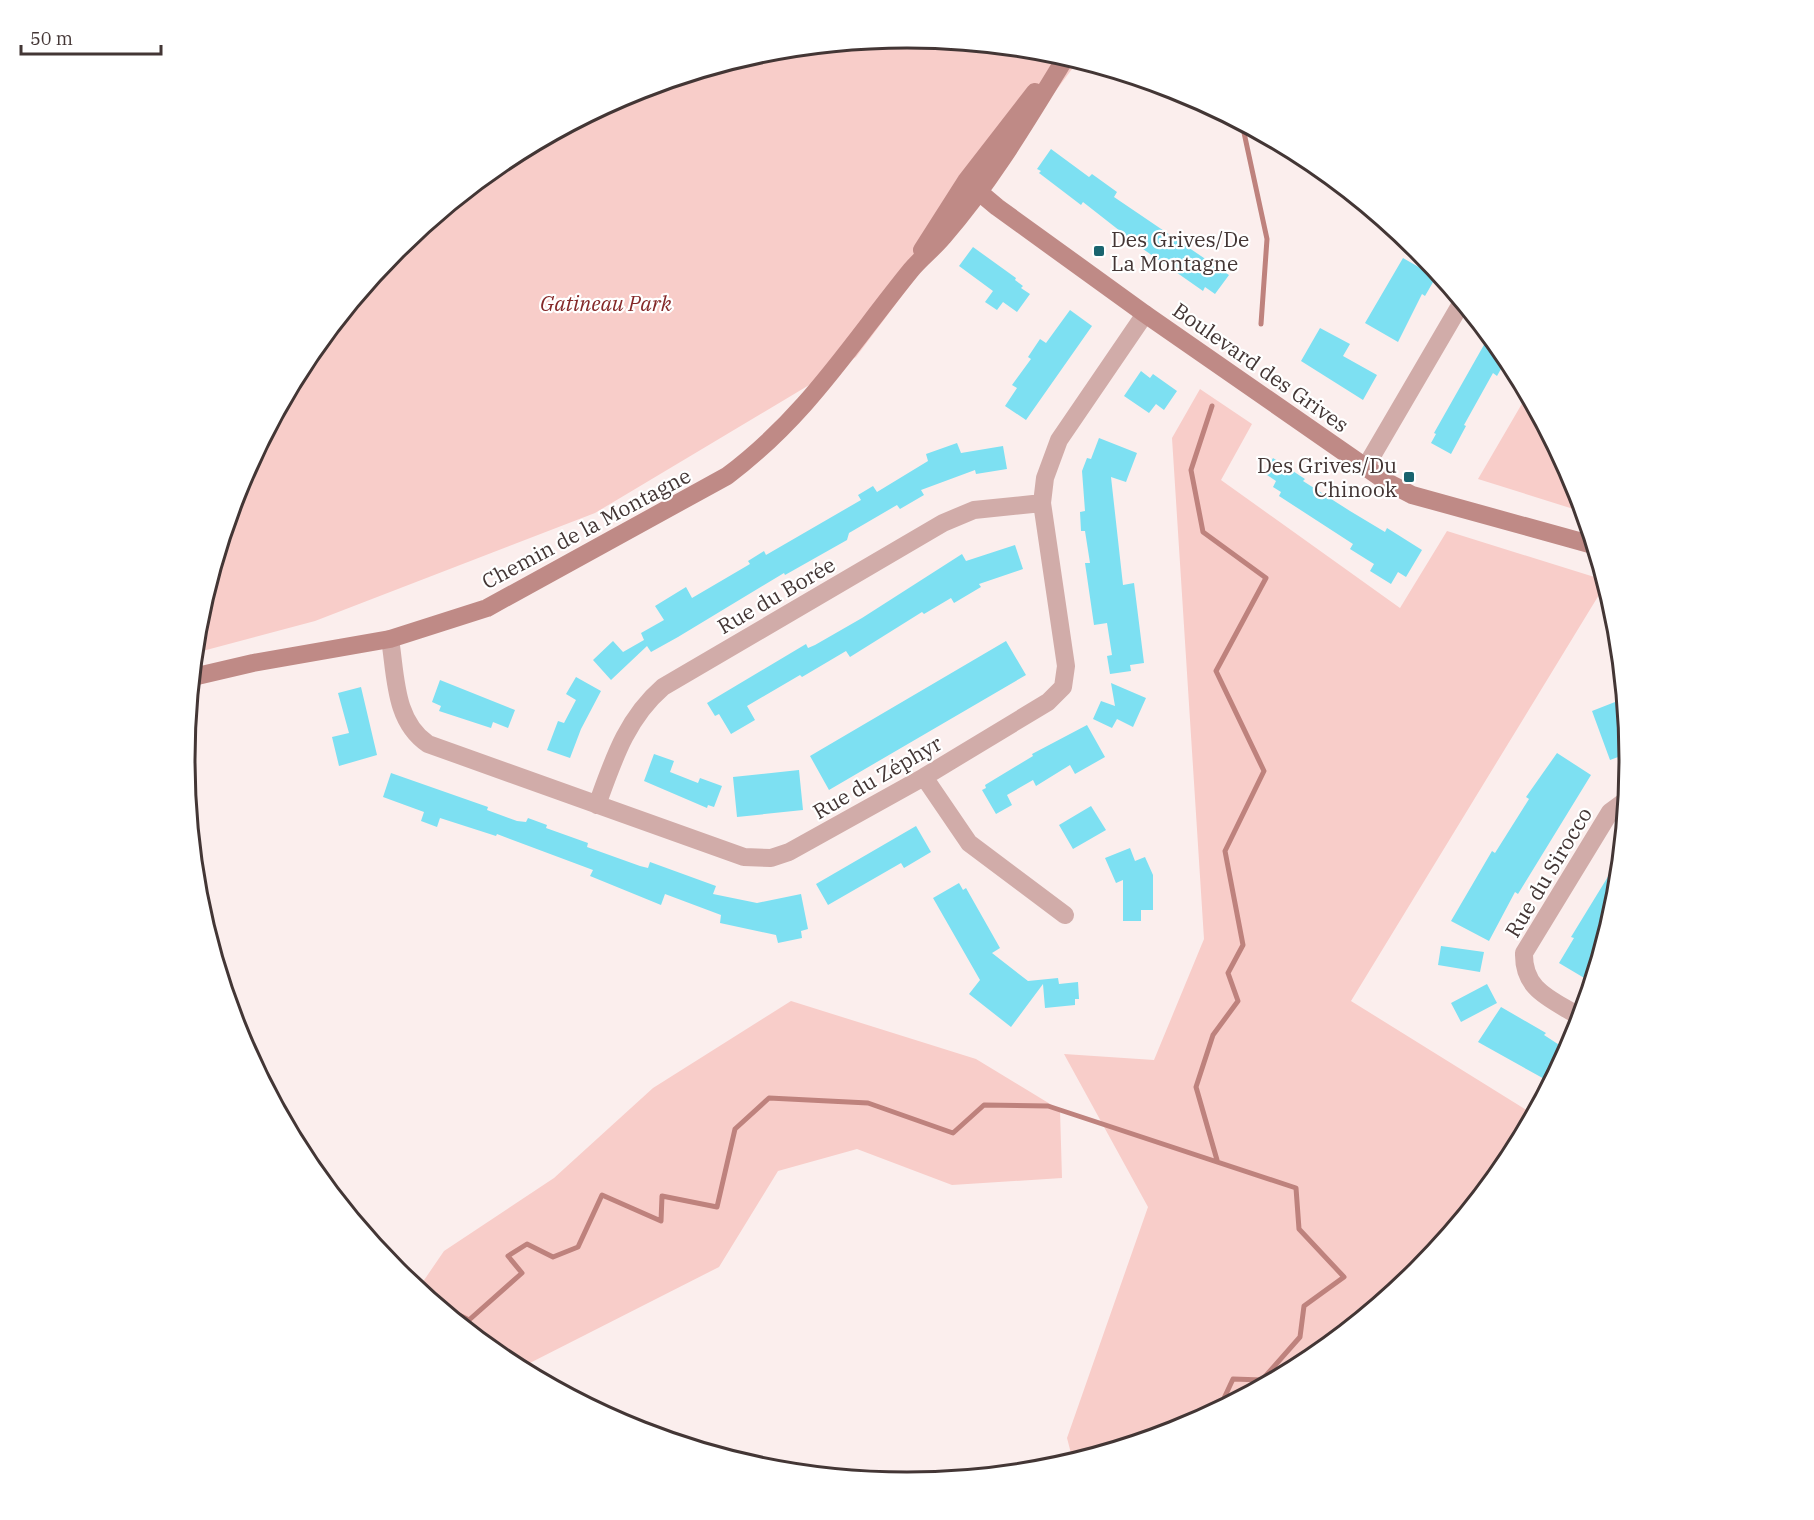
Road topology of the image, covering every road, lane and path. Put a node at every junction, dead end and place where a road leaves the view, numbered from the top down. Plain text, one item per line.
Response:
1 (1060, 65) edge
2 (972, 186) junction
3 (1458, 310) edge
4 (1145, 314) junction
5 (1365, 468) junction
6 (1042, 503) junction
7 (1584, 542) edge
8 (390, 639) junction
9 (200, 675) edge
10 (924, 777) junction
11 (597, 805) junction
12 (1617, 807) edge
13 (1065, 915) dead end
14 (1572, 1012) edge

1 - 2 street, Chemin de la Montagne
2 - 4 street, Boulevard des Grives
2 - 8 street, Chemin de la Montagne
3 - 5 street
4 - 5 street, Boulevard des Grives
4 - 6 street, Rue du Zéphyr
5 - 7 street, Boulevard des Grives
6 - 10 street, Rue du Zéphyr
6 - 11 street, Rue du Borée
8 - 9 street, Chemin de la Montagne
8 - 11 street, Rue du Zéphyr
10 - 11 street, Rue du Zéphyr
10 - 13 street
12 - 14 street, Rue du Sirocco

